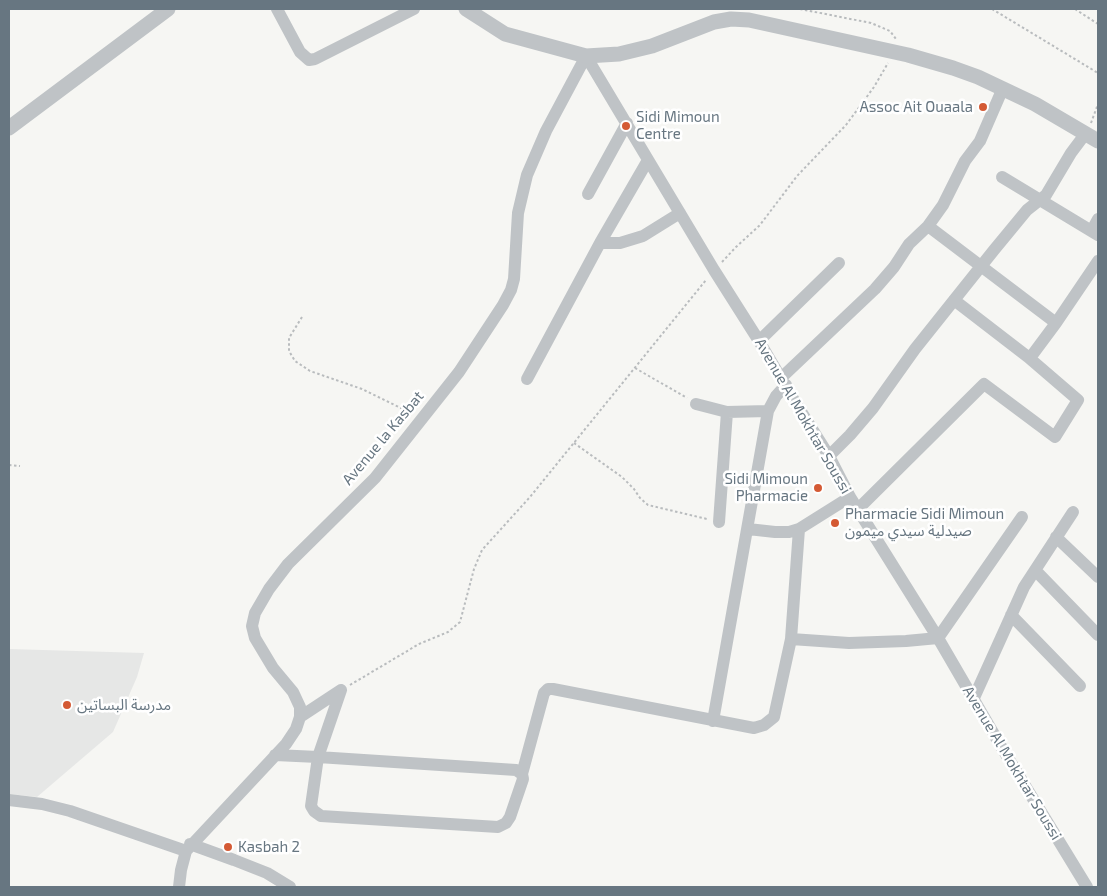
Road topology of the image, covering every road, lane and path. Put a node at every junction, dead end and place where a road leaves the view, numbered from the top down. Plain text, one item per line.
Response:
1 (168, 9) edge
2 (277, 9) edge
3 (414, 9) edge
4 (466, 9) edge
5 (800, 9) edge
6 (992, 9) edge
7 (1075, 9) edge
8 (1098, 24) edge
9 (901, 53) junction
10 (586, 56) junction
11 (1098, 73) edge
12 (1002, 88) junction
13 (1098, 104) edge
14 (627, 124) junction
15 (9, 128) edge
16 (1092, 137) edge
17 (648, 160) junction
18 (1002, 177) dead end
19 (588, 194) dead end
20 (1040, 199) junction
21 (680, 213) junction
22 (928, 226) junction
23 (1096, 228) edge
24 (600, 243) junction
25 (1098, 261) edge
26 (839, 262) dead end
27 (981, 266) junction
28 (714, 270) junction
29 (954, 300) junction
30 (302, 317) dead end
31 (1056, 323) junction
32 (759, 341) junction
33 (1030, 358) junction
34 (635, 368) junction
35 (526, 379) dead end
36 (783, 382) junction
37 (696, 404) joint
38 (768, 411) junction
39 (727, 412) junction
40 (423, 418) junction
41 (574, 443) junction
42 (829, 456) junction
43 (9, 464) edge
44 (20, 466) dead end
45 (850, 497) junction
46 (858, 509) junction
47 (1072, 512) dead end
48 (1022, 517) dead end
49 (719, 522) joint
50 (799, 528) junction
51 (748, 529) junction
52 (1056, 537) junction
53 (1035, 570) junction
54 (1098, 577) edge
55 (1011, 615) junction
56 (1098, 636) edge
57 (938, 638) junction
58 (790, 639) junction
59 (1080, 686) dead end
60 (341, 690) junction
61 (973, 700) junction
62 (300, 717) junction
63 (713, 721) junction
64 (275, 755) junction
65 (318, 757) junction
66 (522, 774) junction
67 (9, 800) edge
68 (188, 848) junction
69 (179, 887) edge
70 (290, 887) edge
71 (1087, 887) edge

1 - 15 street
2 - 3 street
4 - 10 street
5 - 9 path
6 - 11 path
7 - 8 path
9 - 10 street
9 - 12 street
9 - 28 path
10 - 14 street, Avenue Al Mokhtar Soussi
10 - 40 street, Avenue la Kasbat
12 - 16 street
12 - 22 street
13 - 16 path
14 - 17 street, Avenue Al Mokhtar Soussi
14 - 19 street
16 - 20 street
17 - 21 street, Avenue Al Mokhtar Soussi
17 - 24 street
18 - 20 street
20 - 23 street
20 - 27 street
21 - 24 street
21 - 28 street, Avenue Al Mokhtar Soussi
22 - 27 street
22 - 36 street
24 - 35 street
25 - 31 street
26 - 32 street
27 - 29 street
27 - 31 street
28 - 32 street, Avenue Al Mokhtar Soussi
28 - 34 path
29 - 33 street
29 - 42 street
30 - 40 path
31 - 33 street
32 - 36 street, Avenue Al Mokhtar Soussi
33 - 46 street
34 - 37 path
34 - 41 path
36 - 38 street
36 - 42 street, Avenue Al Mokhtar Soussi
37 - 39 street
38 - 39 street
38 - 51 street
39 - 49 street
40 - 62 street, Avenue la Kasbat
41 - 49 path
41 - 60 path
42 - 45 street, Avenue Al Mokhtar Soussi
43 - 44 path
45 - 46 street, Avenue Al Mokhtar Soussi
45 - 50 street
46 - 57 street, Avenue Al Mokhtar Soussi
47 - 52 street
48 - 57 street
50 - 51 street
50 - 58 street
51 - 63 street
52 - 53 street
52 - 54 street
53 - 55 street
53 - 56 street
55 - 59 street
55 - 61 street
57 - 58 street
57 - 61 street, Avenue Al Mokhtar Soussi
58 - 63 street
60 - 62 street
60 - 65 street
61 - 71 street, Avenue Al Mokhtar Soussi
62 - 64 street
63 - 66 street
64 - 65 street
64 - 68 street
65 - 66 street
65 - 66 street
67 - 68 street
68 - 69 street
68 - 70 street

